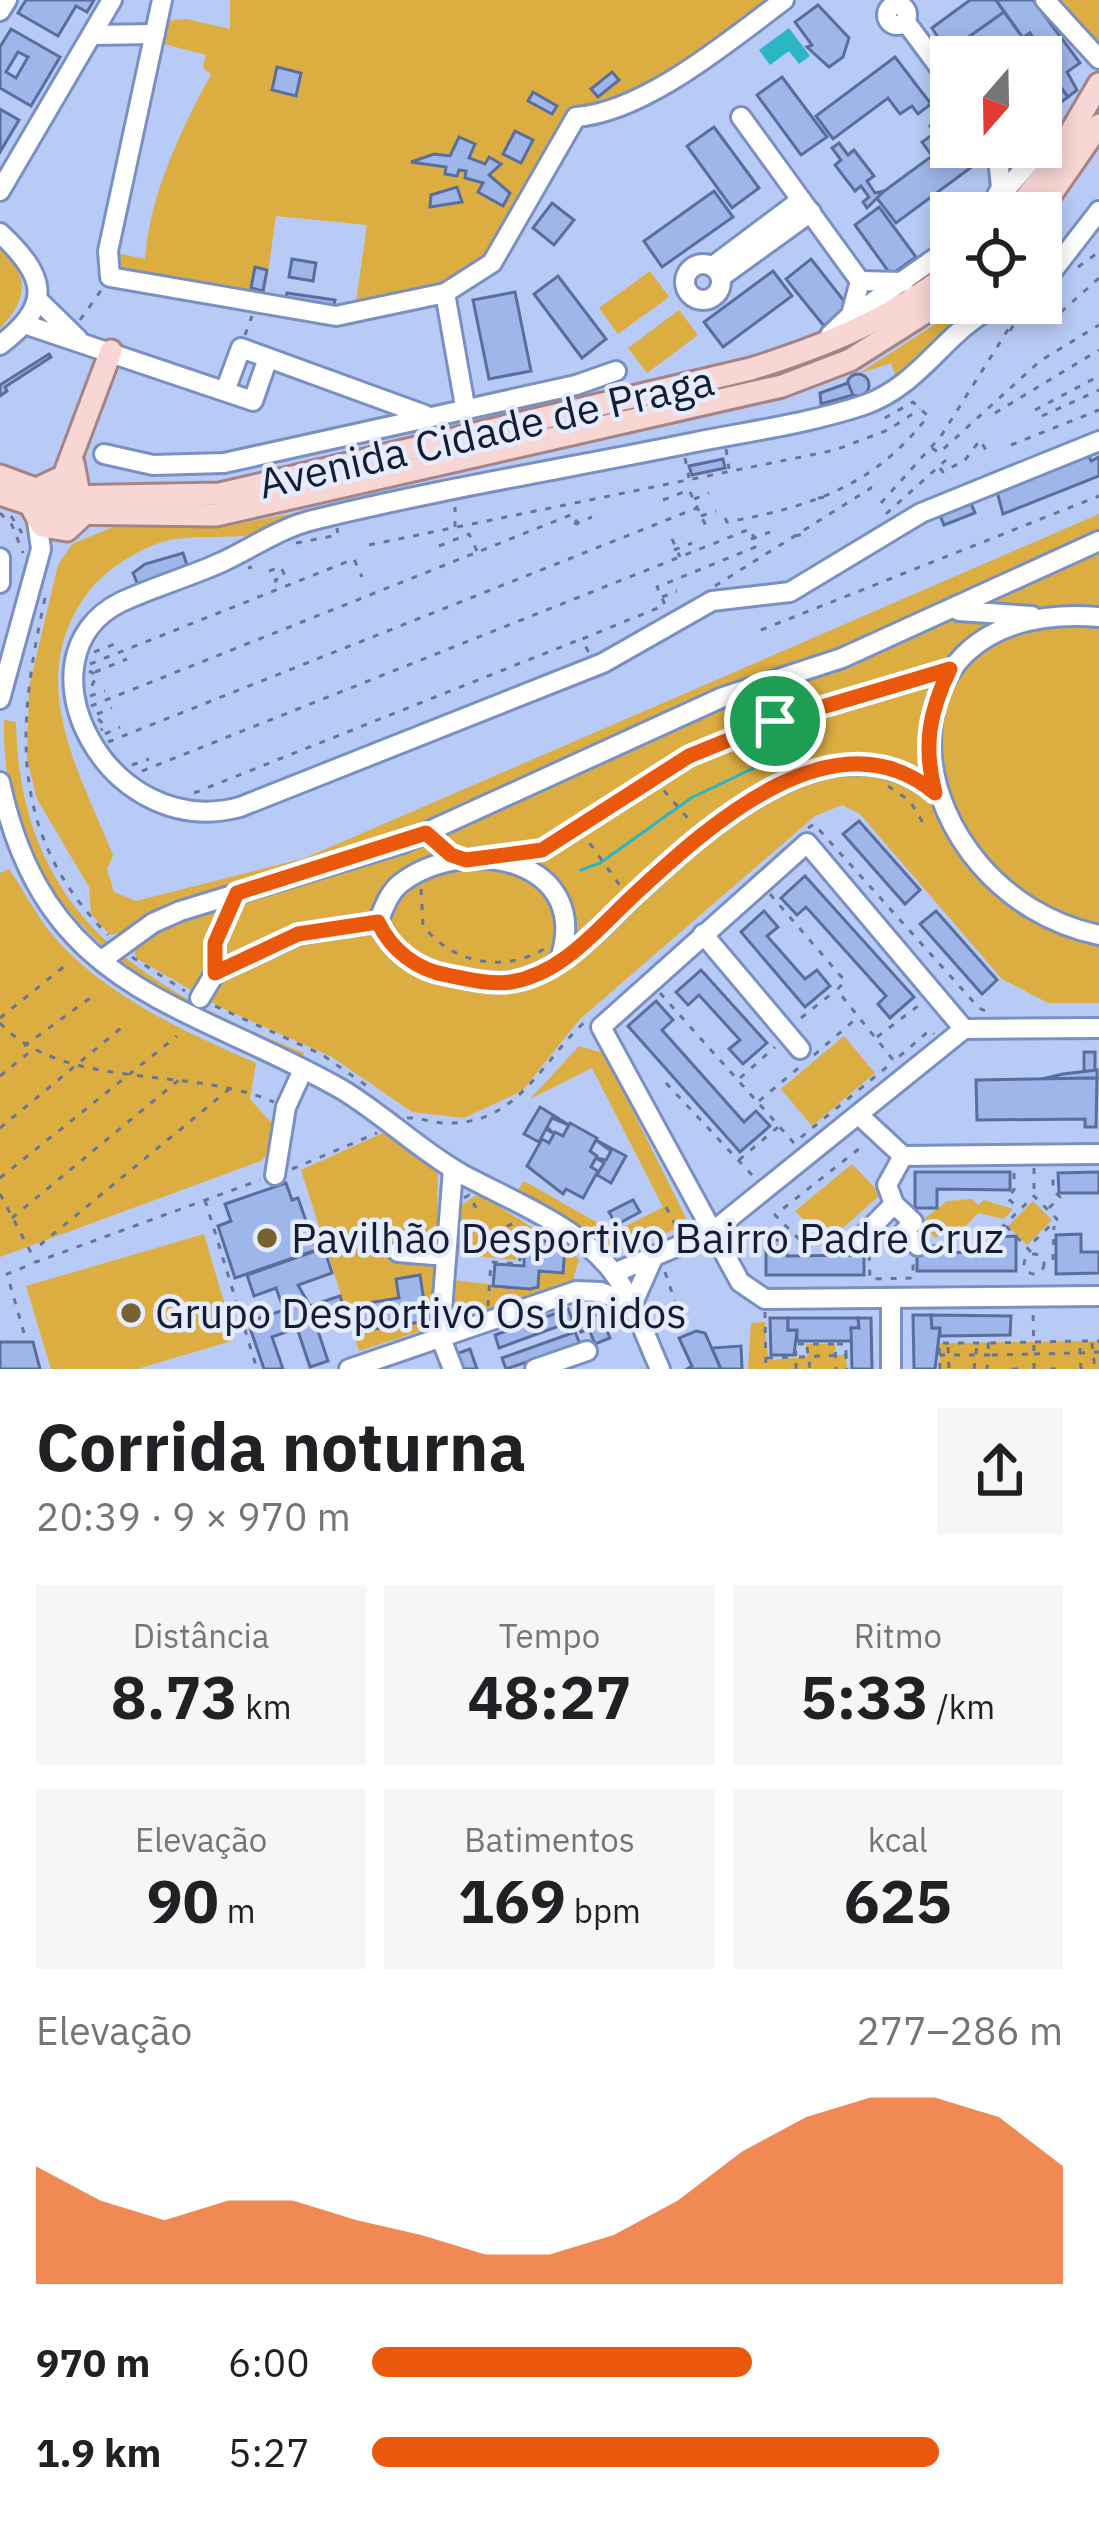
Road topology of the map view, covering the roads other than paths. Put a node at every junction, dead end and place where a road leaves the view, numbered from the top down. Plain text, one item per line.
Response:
1 (7, 0) edge
2 (112, 0) edge
3 (162, 0) edge
4 (784, 0) edge
5 (1045, 0) edge
6 (0, 11) edge
7 (904, 21) dead end
8 (155, 34) junction
9 (92, 35) junction
10 (930, 55) edge
11 (1099, 59) edge
12 (1099, 84) edge
13 (741, 117) dead end
14 (1099, 125) edge
15 (1073, 127) junction
16 (1062, 134) edge
17 (0, 191) edge
18 (1014, 192) edge
19 (1053, 192) edge
20 (806, 206) junction
21 (1099, 211) edge
22 (0, 233) edge
23 (930, 263) edge
24 (1062, 266) edge
25 (717, 272) dead end
26 (860, 281) junction
27 (904, 282) junction
28 (930, 287) edge
29 (445, 292) junction
30 (37, 299) junction
31 (930, 309) edge
32 (848, 320) junction
33 (24, 324) junction
34 (962, 324) edge
35 (77, 331) junction
36 (0, 345) edge
37 (809, 350) junction
38 (111, 351) junction
39 (268, 358) junction
40 (616, 370) dead end
41 (225, 391) junction
42 (373, 396) junction
43 (465, 406) junction
44 (425, 415) junction
45 (361, 430) junction
46 (1099, 441) edge
47 (104, 454) dead end
48 (0, 476) edge
49 (75, 489) junction
50 (0, 494) edge
51 (35, 507) junction
52 (61, 532) junction
53 (1099, 541) edge
54 (41, 549) junction
55 (0, 558) edge
56 (0, 584) edge
57 (951, 610) junction
58 (1099, 616) edge
59 (1037, 617) junction
60 (0, 699) edge
61 (0, 782) edge
62 (935, 793) junction
63 (4, 818) edge
64 (426, 833) junction
65 (466, 860) junction
66 (237, 893) junction
67 (378, 922) junction
68 (703, 934) junction
69 (1099, 935) edge
70 (102, 960) junction
71 (559, 962) junction
72 (215, 973) junction
73 (200, 998) road end
74 (964, 1028) junction
75 (1099, 1028) edge
76 (800, 1049) dead end
77 (303, 1070) junction
78 (861, 1117) junction
79 (1099, 1154) edge
80 (903, 1156) junction
81 (453, 1169) junction
82 (274, 1175) dead end
83 (894, 1204) junction
84 (712, 1232) junction
85 (910, 1245) road end
86 (864, 1247) road end
87 (398, 1252) dead end
88 (447, 1253) junction
89 (598, 1256) junction
90 (659, 1265) junction
91 (614, 1273) junction
92 (576, 1291) junction
93 (1099, 1296) edge
94 (891, 1298) junction
95 (632, 1305) junction
96 (440, 1336) junction
97 (586, 1351) dead end
98 (349, 1369) edge
99 (453, 1369) edge
100 (535, 1369) edge
101 (659, 1369) edge
102 (891, 1369) edge

1 - 6 street
2 - 9 street
3 - 8 street
4 - 29 street
5 - 11 street
7 - 10 street
8 - 9 street
8 - 29 street
9 - 17 street
12 - 15 main road
13 - 20 street
14 - 19 main road
15 - 16 street
15 - 18 main road
20 - 25 street
20 - 26 street
21 - 24 street
22 - 30 street
23 - 27 street
26 - 27 street
26 - 32 street
27 - 32 street
28 - 37 main road, Avenida Cidade de Praga
29 - 43 street
30 - 33 street
30 - 35 street
31 - 49 main road, Avenida Cidade de Praga
32 - 37 street
33 - 35 street
33 - 36 street
34 - 46 street
35 - 38 street
37 - 49 main road, Avenida Cidade de Praga
38 - 41 street
38 - 49 main road
39 - 41 street
39 - 41 street
39 - 42 street
40 - 43 street
42 - 44 street
42 - 45 street
43 - 44 street
44 - 45 street
45 - 47 street
48 - 51 main road, Avenida Cidade de Praga
49 - 51 main road, Avenida Cidade de Praga
49 - 51 main road
49 - 52 main road
50 - 51 main road, Avenida Cidade de Praga
51 - 52 main road
51 - 54 street
52 - 54 street
53 - 57 street
54 - 60 street
55 - 56 street
57 - 59 street
57 - 64 street
58 - 59 street
59 - 62 street
61 - 63 street
62 - 69 street
62 - 71 street
63 - 70 street
64 - 65 street
64 - 66 street
65 - 67 street
65 - 71 street
66 - 70 street
66 - 72 street
67 - 71 street
67 - 72 street
68 - 74 street
68 - 76 street
68 - 84 street
70 - 77 street
72 - 73 street
74 - 75 street
74 - 78 street
77 - 81 street
77 - 82 street
78 - 80 street
78 - 84 street
79 - 80 street
80 - 83 street
81 - 88 street
81 - 89 street
83 - 85 street
83 - 86 street
84 - 90 street
84 - 94 street
87 - 88 street
88 - 96 street
89 - 91 street
89 - 92 street
90 - 91 street
90 - 95 street
91 - 95 street
92 - 95 street
92 - 96 street
93 - 94 street
94 - 102 street
95 - 101 street
96 - 98 street
96 - 99 street
97 - 100 street

